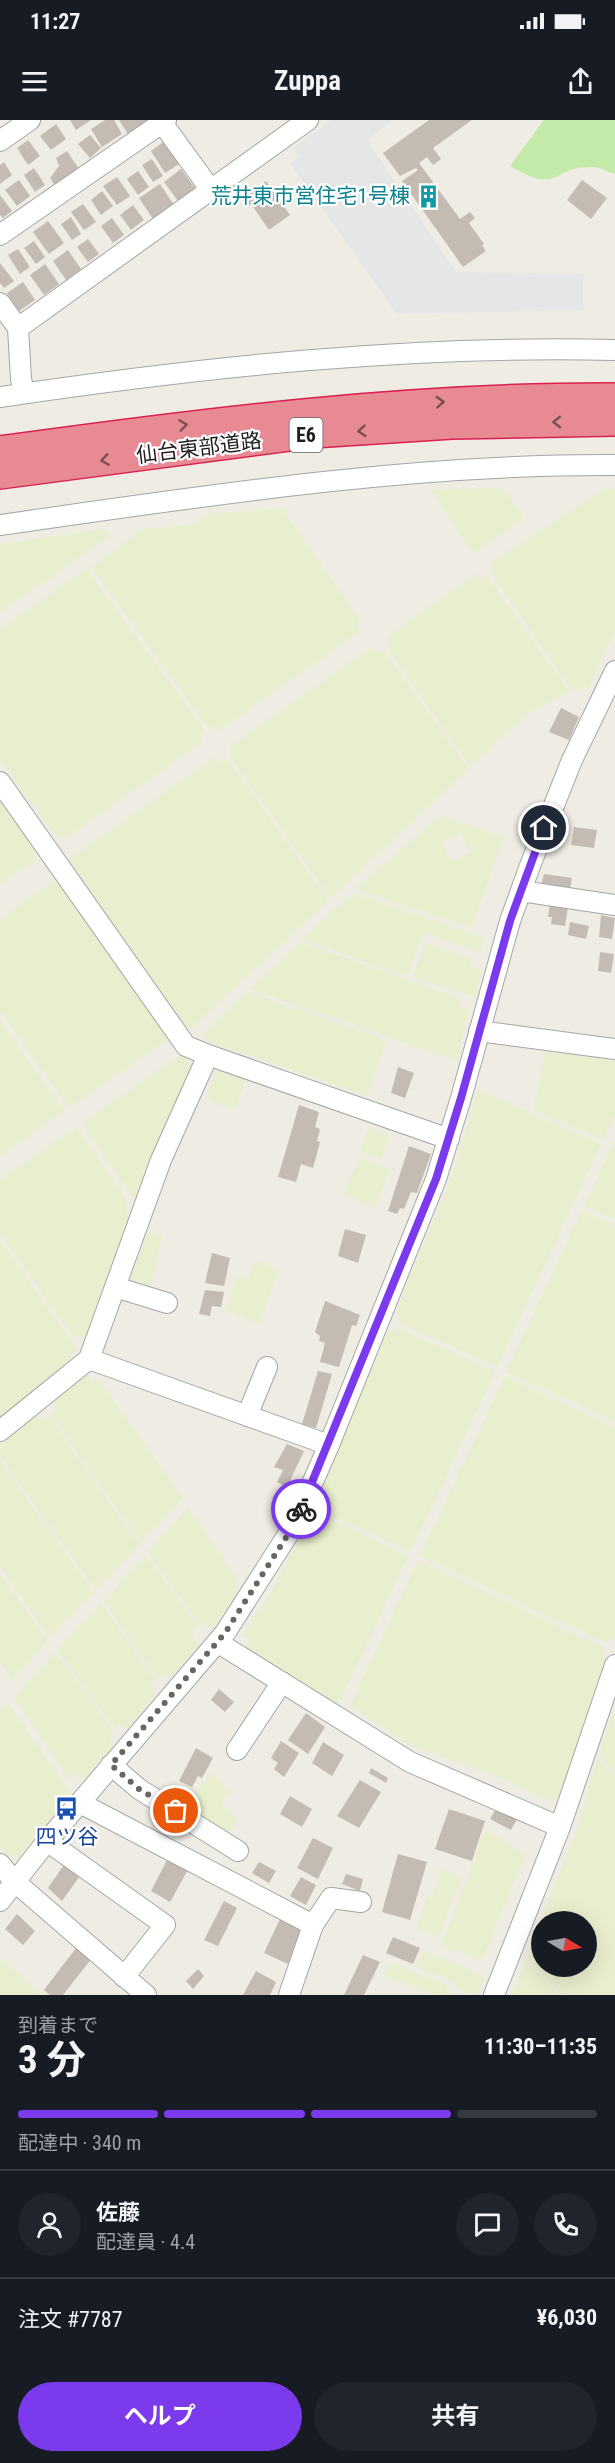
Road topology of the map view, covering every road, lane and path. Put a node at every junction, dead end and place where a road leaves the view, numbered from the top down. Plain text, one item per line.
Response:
1 (308, 120) edge
2 (163, 121) edge
3 (211, 190) junction
4 (0, 235) edge
5 (0, 303) edge
6 (18, 328) junction
7 (615, 350) edge
8 (24, 393) junction
9 (0, 397) edge
10 (615, 397) edge
11 (615, 422) edge
12 (0, 450) edge
13 (615, 465) edge
14 (0, 474) edge
15 (0, 525) edge
16 (615, 671) edge
17 (0, 782) edge
18 (521, 891) junction
19 (615, 905) edge
20 (479, 1032) junction
21 (615, 1049) edge
22 (208, 1055) junction
23 (449, 1139) junction
24 (115, 1287) junction
25 (167, 1303) dead end
26 (89, 1359) junction
27 (267, 1367) dead end
28 (248, 1416) junction
29 (0, 1431) edge
30 (329, 1445) junction
31 (217, 1642) junction
32 (615, 1665) edge
33 (282, 1682) junction
34 (237, 1750) dead end
35 (111, 1765) junction
36 (80, 1803) junction
37 (560, 1827) junction
38 (47, 1841) junction
39 (238, 1851) dead end
40 (0, 1864) edge
41 (14, 1881) junction
42 (0, 1901) edge
43 (361, 1902) dead end
44 (313, 1925) junction
45 (124, 1977) junction
46 (146, 1995) edge
47 (289, 1995) edge
48 (494, 1995) edge

1 - 3 street
2 - 3 street
2 - 4 street
3 - 6 street
5 - 6 street
6 - 8 street
7 - 8 street
8 - 9 street
12 -> 10 highway, 仙台東部道路 / E6
11 -> 14 highway, 仙台東部道路 / E6
13 - 15 street
16 - 18 street
17 - 22 street
18 - 19 street
18 - 20 street
20 - 21 street
20 - 23 street
22 - 23 street
22 - 24 street
23 - 30 street
24 - 25 street
24 - 26 street
26 - 28 street
26 - 29 street
27 - 28 street
28 - 30 street
30 - 31 street
31 - 33 street
31 - 35 street
32 - 37 street
33 - 34 street
33 - 37 street
35 - 36 street
35 - 39 street
36 - 38 street
36 - 44 street
37 - 48 street
38 - 41 street
38 - 45 street
40 - 41 street
41 - 42 street
41 - 45 street
43 - 44 street
44 - 47 street
45 - 46 street

